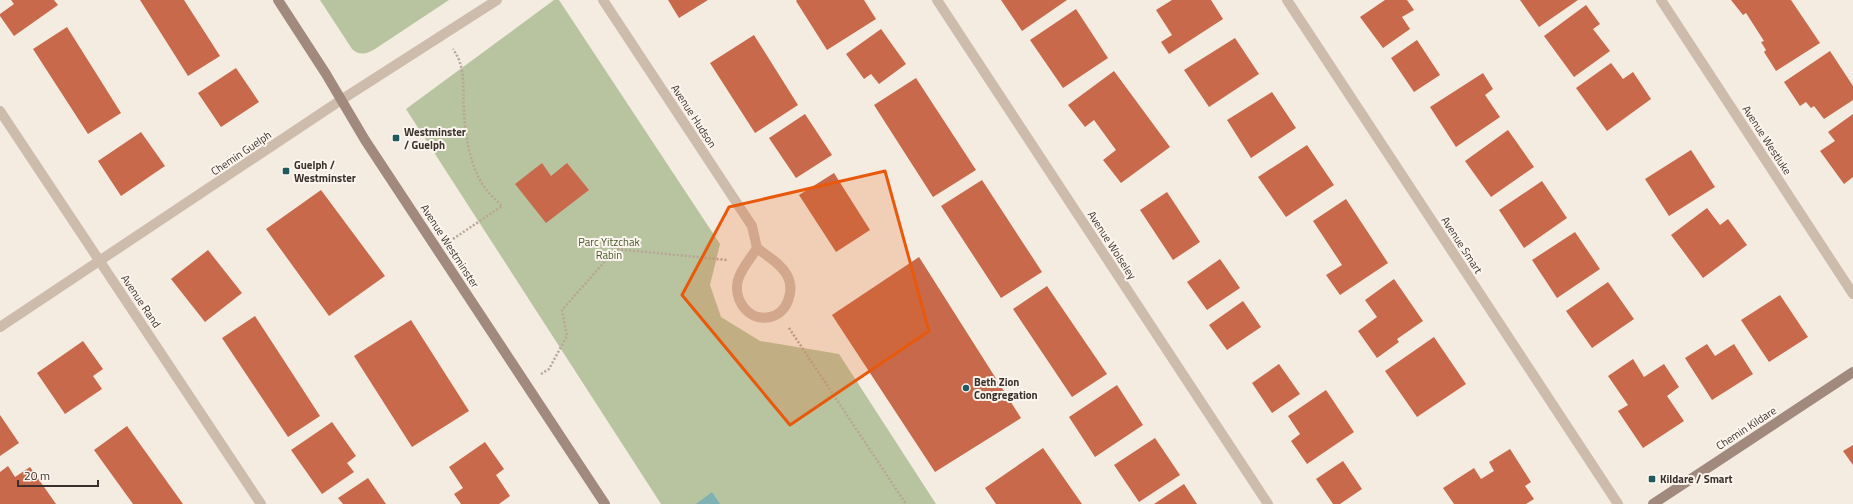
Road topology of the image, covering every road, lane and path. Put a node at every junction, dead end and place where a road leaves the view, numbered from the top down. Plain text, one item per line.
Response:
1 (278, 0) edge
2 (497, 0) edge
3 (603, 0) edge
4 (937, 0) edge
5 (1287, 0) edge
6 (1661, 0) edge
7 (458, 56) dead end
8 (342, 100) junction
9 (0, 111) edge
10 (459, 235) dead end
11 (757, 248) junction
12 (728, 260) dead end
13 (100, 261) junction
14 (1853, 294) edge
15 (788, 326) dead end
16 (0, 327) edge
17 (549, 369) dead end
18 (1853, 372) edge
19 (261, 504) edge
20 (605, 504) edge
21 (906, 504) edge
22 (1268, 504) edge
23 (1618, 504) edge
24 (1653, 504) edge

1 - 8 street, Avenue Westminster
2 - 8 street, Chemin Guelph
3 - 11 street, Avenue Hudson
4 - 22 street, Avenue Wolseley
5 - 23 street, Avenue Smart
6 - 14 street, Avenue Westluke
7 - 10 path
8 - 13 street, Chemin Guelph
8 - 20 street, Avenue Westminster
9 - 13 street, Avenue Rand
11 - 11 street
12 - 17 path
13 - 16 street, Chemin Guelph
13 - 19 street, Avenue Rand
15 - 21 path
18 - 24 street, Chemin Kildare

